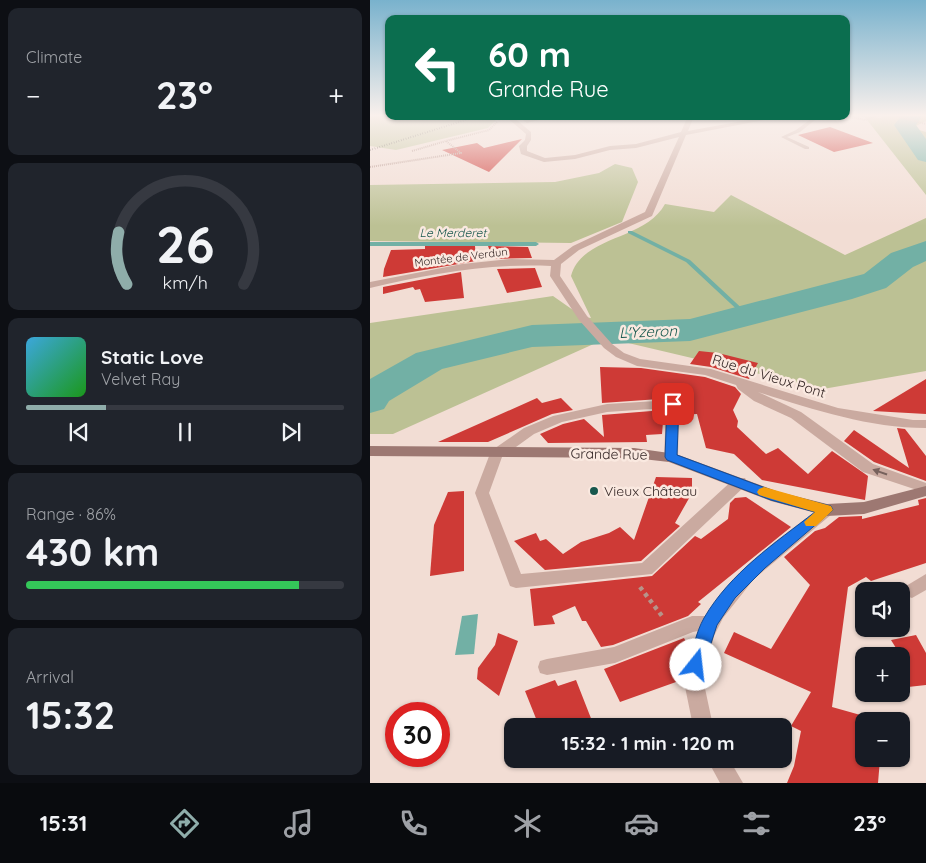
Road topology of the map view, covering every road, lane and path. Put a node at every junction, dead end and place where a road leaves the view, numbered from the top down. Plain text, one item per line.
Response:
1 (459, 153) edge
2 (525, 153) edge
3 (594, 153) edge
4 (675, 153) edge
5 (370, 167) edge
6 (556, 263) junction
7 (370, 285) edge
8 (736, 381) junction
9 (926, 424) edge
10 (370, 451) edge
11 (496, 454) junction
12 (671, 457) junction
13 (740, 482) junction
14 (926, 490) edge
15 (827, 510) junction
16 (710, 623) junction
17 (546, 667) dead end
18 (701, 718) edge
19 (723, 768) edge
20 (732, 783) edge

1 - 5 path
2 - 3 street
4 - 6 street
6 - 7 street, Montée de Verdun
6 - 8 street, Rue du Vieux Pont
8 - 9 street, Rue du Vieux Pont
14 -> 8 street
10 - 11 street, Grande Rue
11 - 12 street, Grande Rue
11 - 12 street
11 - 13 street
12 - 13 street, Grande Rue
13 - 15 street, Grande Rue
14 - 15 street, Grande Rue
15 - 16 street
16 - 17 street
16 - 18 street
19 - 20 street

